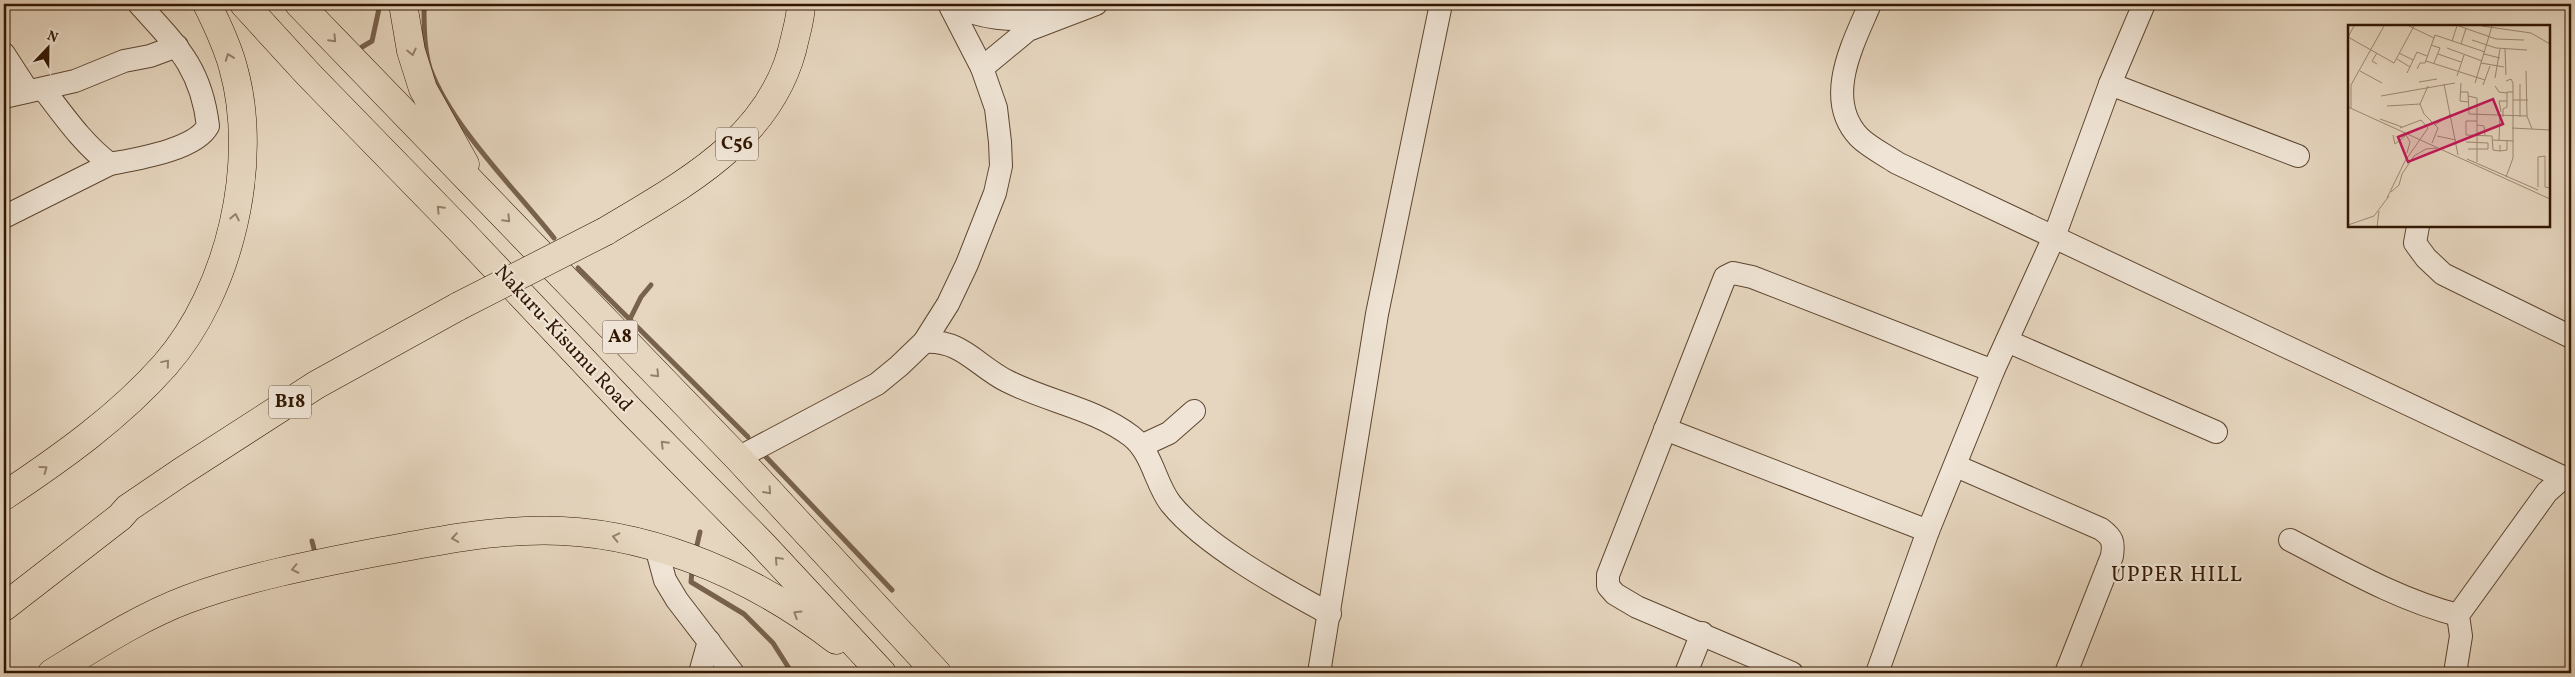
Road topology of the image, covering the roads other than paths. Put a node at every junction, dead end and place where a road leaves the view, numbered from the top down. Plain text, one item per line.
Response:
1 (139, 4) edge
2 (207, 4) edge
3 (244, 4) edge
4 (299, 4) edge
5 (403, 4) edge
6 (801, 4) edge
7 (949, 4) edge
8 (1096, 4) edge
9 (1870, 4) edge
10 (2144, 4) edge
11 (1437, 9) edge
12 (1059, 16) junction
13 (177, 46) junction
14 (4, 54) edge
15 (982, 68) junction
16 (2110, 84) junction
17 (36, 90) junction
18 (4, 97) edge
19 (2298, 156) dead end
20 (110, 164) junction
21 (477, 188) junction
22 (4, 217) edge
23 (2418, 228) edge
24 (606, 231) joint
25 (2054, 237) junction
26 (2571, 337) edge
27 (2007, 341) junction
28 (924, 342) junction
29 (1993, 371) junction
30 (1194, 411) dead end
31 (1665, 429) junction
32 (2216, 432) dead end
33 (1141, 446) junction
34 (738, 458) junction
35 (1956, 466) junction
36 (2567, 479) edge
37 (4, 496) edge
38 (128, 508) junction
39 (1928, 531) junction
40 (2290, 540) dead end
41 (656, 547) junction
42 (4, 588) edge
43 (4, 607) edge
44 (1330, 614) junction
45 (2458, 615) junction
46 (1702, 633) junction
47 (709, 641) junction
48 (52, 673) edge
49 (700, 673) edge
50 (733, 673) edge
51 (880, 673) edge
52 (937, 673) edge
53 (1319, 673) edge
54 (1686, 673) edge
55 (1792, 673) edge
56 (1877, 673) edge
57 (2066, 673) edge
58 (2455, 673) edge

1 - 13 street
37 -> 2 highway
51 -> 3 highway, Nakuru-Kisumu Road / A8
4 -> 21 highway, Nakuru-Kisumu Road / A8
5 -> 21 highway
6 - 24 highway, C56
7 - 12 street
7 - 15 street
8 - 12 street
9 - 25 street
10 - 16 street
11 - 44 street
12 - 15 street
13 - 17 street
13 - 20 street
14 - 17 street
15 - 28 street
16 - 19 street
16 - 25 street
17 - 18 street
17 - 20 street
20 - 22 street
21 -> 34 highway, Nakuru-Kisumu Road / A8
23 - 26 street
24 - 38 highway, B18, bridge
25 - 27 street
25 - 36 street
27 - 29 street
27 - 32 street
28 - 33 street
28 - 34 street
29 - 31 street
29 - 35 street
30 - 33 street
31 - 39 street
31 - 46 street
33 - 44 street
34 -> 52 highway, Nakuru-Kisumu Road / A8
35 - 39 street
35 - 57 street
36 - 45 street
38 - 42 highway, B18
38 - 43 highway, B18
39 - 56 street
40 - 45 street
41 - 47 street
41 -> 48 highway
51 -> 41 highway
44 - 53 street
45 - 58 street
46 - 54 street
46 - 55 street
47 - 49 street
47 - 50 street

